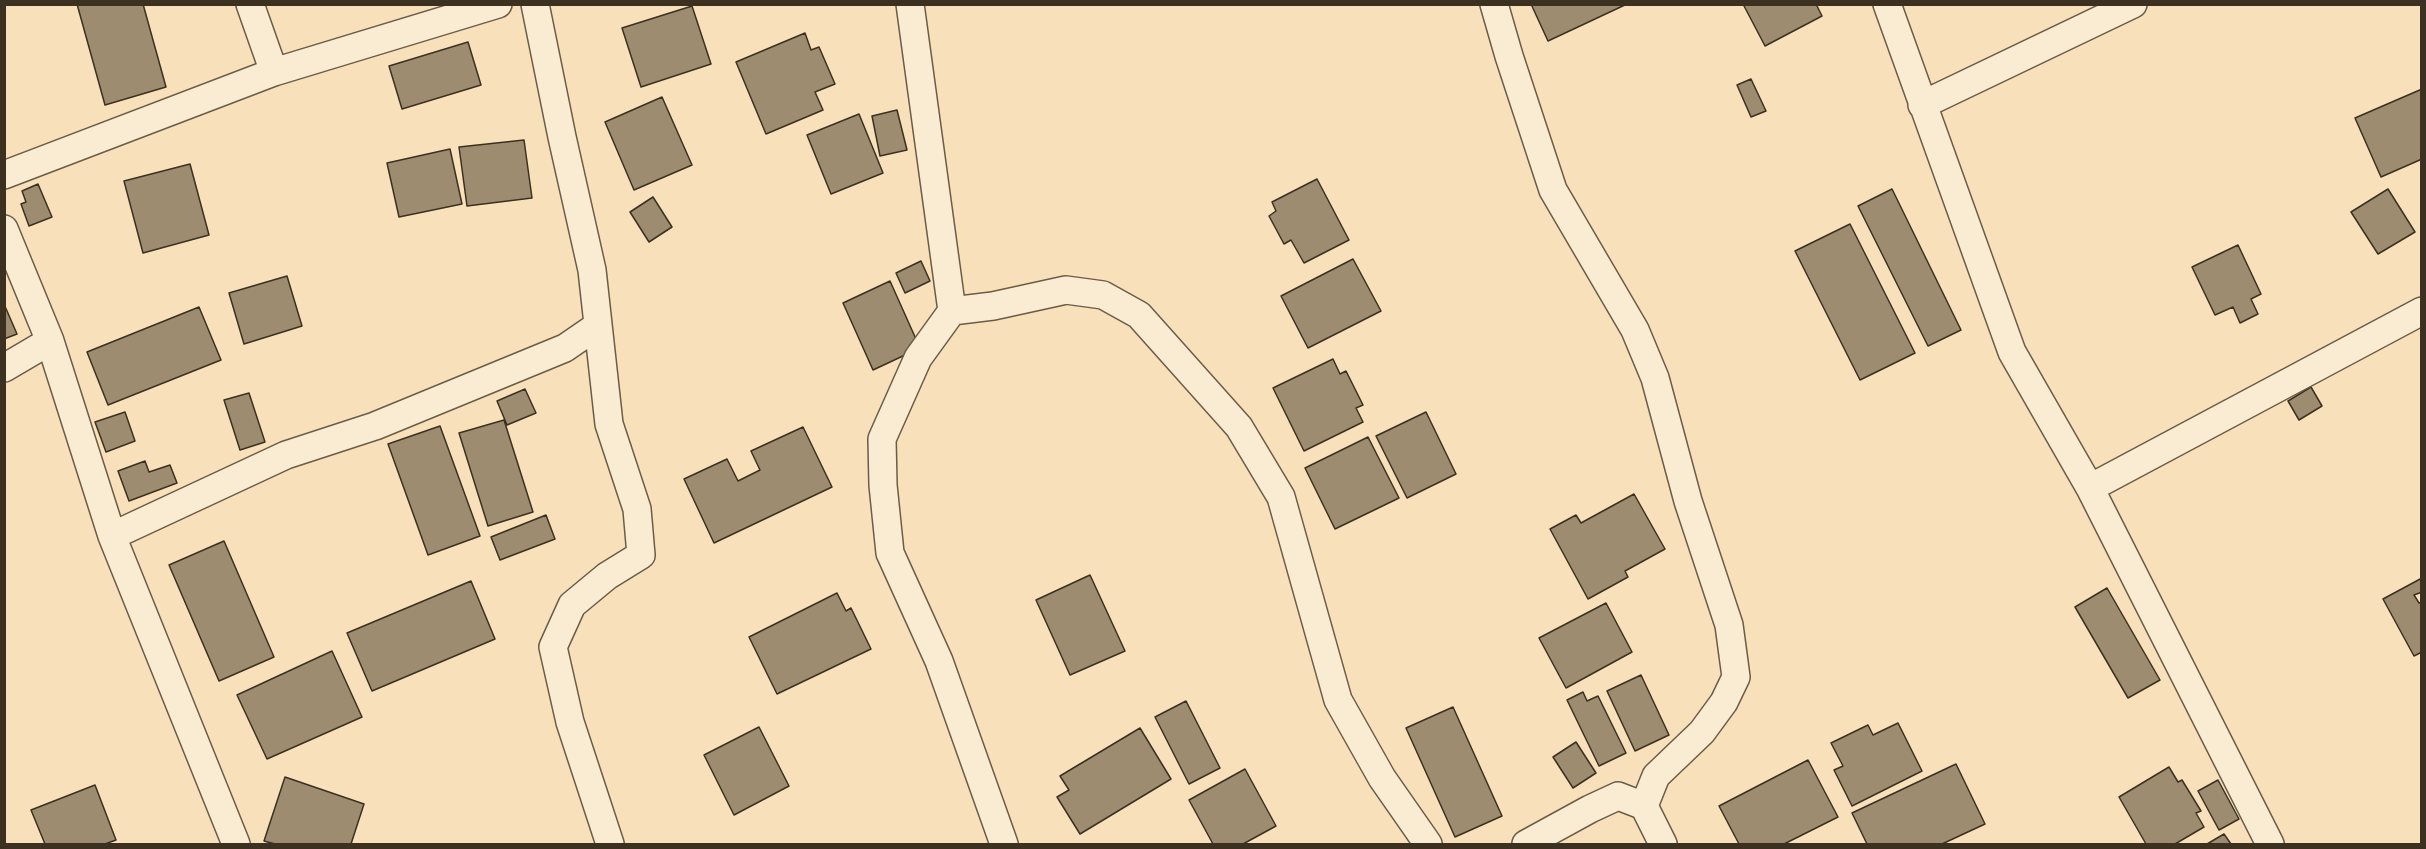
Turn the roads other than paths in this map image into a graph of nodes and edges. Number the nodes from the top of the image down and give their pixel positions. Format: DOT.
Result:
graph roads {
  1 [pos="250,4"];
  2 [pos="498,4"];
  3 [pos="535,4"];
  4 [pos="910,4"];
  5 [pos="1494,4"];
  6 [pos="1887,4"];
  7 [pos="2133,4"];
  8 [pos="274,72"];
  9 [pos="1922,105"];
  10 [pos="4,175"];
  11 [pos="4,229"];
  12 [pos="952,311"];
  13 [pos="2421,311"];
  14 [pos="597,326"];
  15 [pos="50,341"];
  16 [pos="4,368"];
  17 [pos="2090,488"];
  18 [pos="112,536"];
  19 [pos="1644,806"];
  20 [pos="236,844"];
  21 [pos="610,844"];
  22 [pos="1004,844"];
  23 [pos="1428,844"];
  24 [pos="1526,844"];
  25 [pos="1663,844"];
  26 [pos="2270,844"];
  1 -- 8 [label="street"];
  2 -- 8 [label="street"];
  3 -- 14 [label="street"];
  4 -- 12 [label="street"];
  5 -- 19 [label="street"];
  6 -- 9 [label="street"];
  7 -- 9 [label="street"];
  8 -- 10 [label="street"];
  9 -- 17 [label="street"];
  11 -- 15 [label="street"];
  12 -- 22 [label="street"];
  12 -- 23 [label="street"];
  13 -- 17 [label="street"];
  14 -- 18 [label="street"];
  14 -- 21 [label="street"];
  15 -- 16 [label="street"];
  15 -- 18 [label="street"];
  17 -- 26 [label="street"];
  18 -- 20 [label="street"];
  19 -- 24 [label="street"];
  19 -- 25 [label="street"];
}
